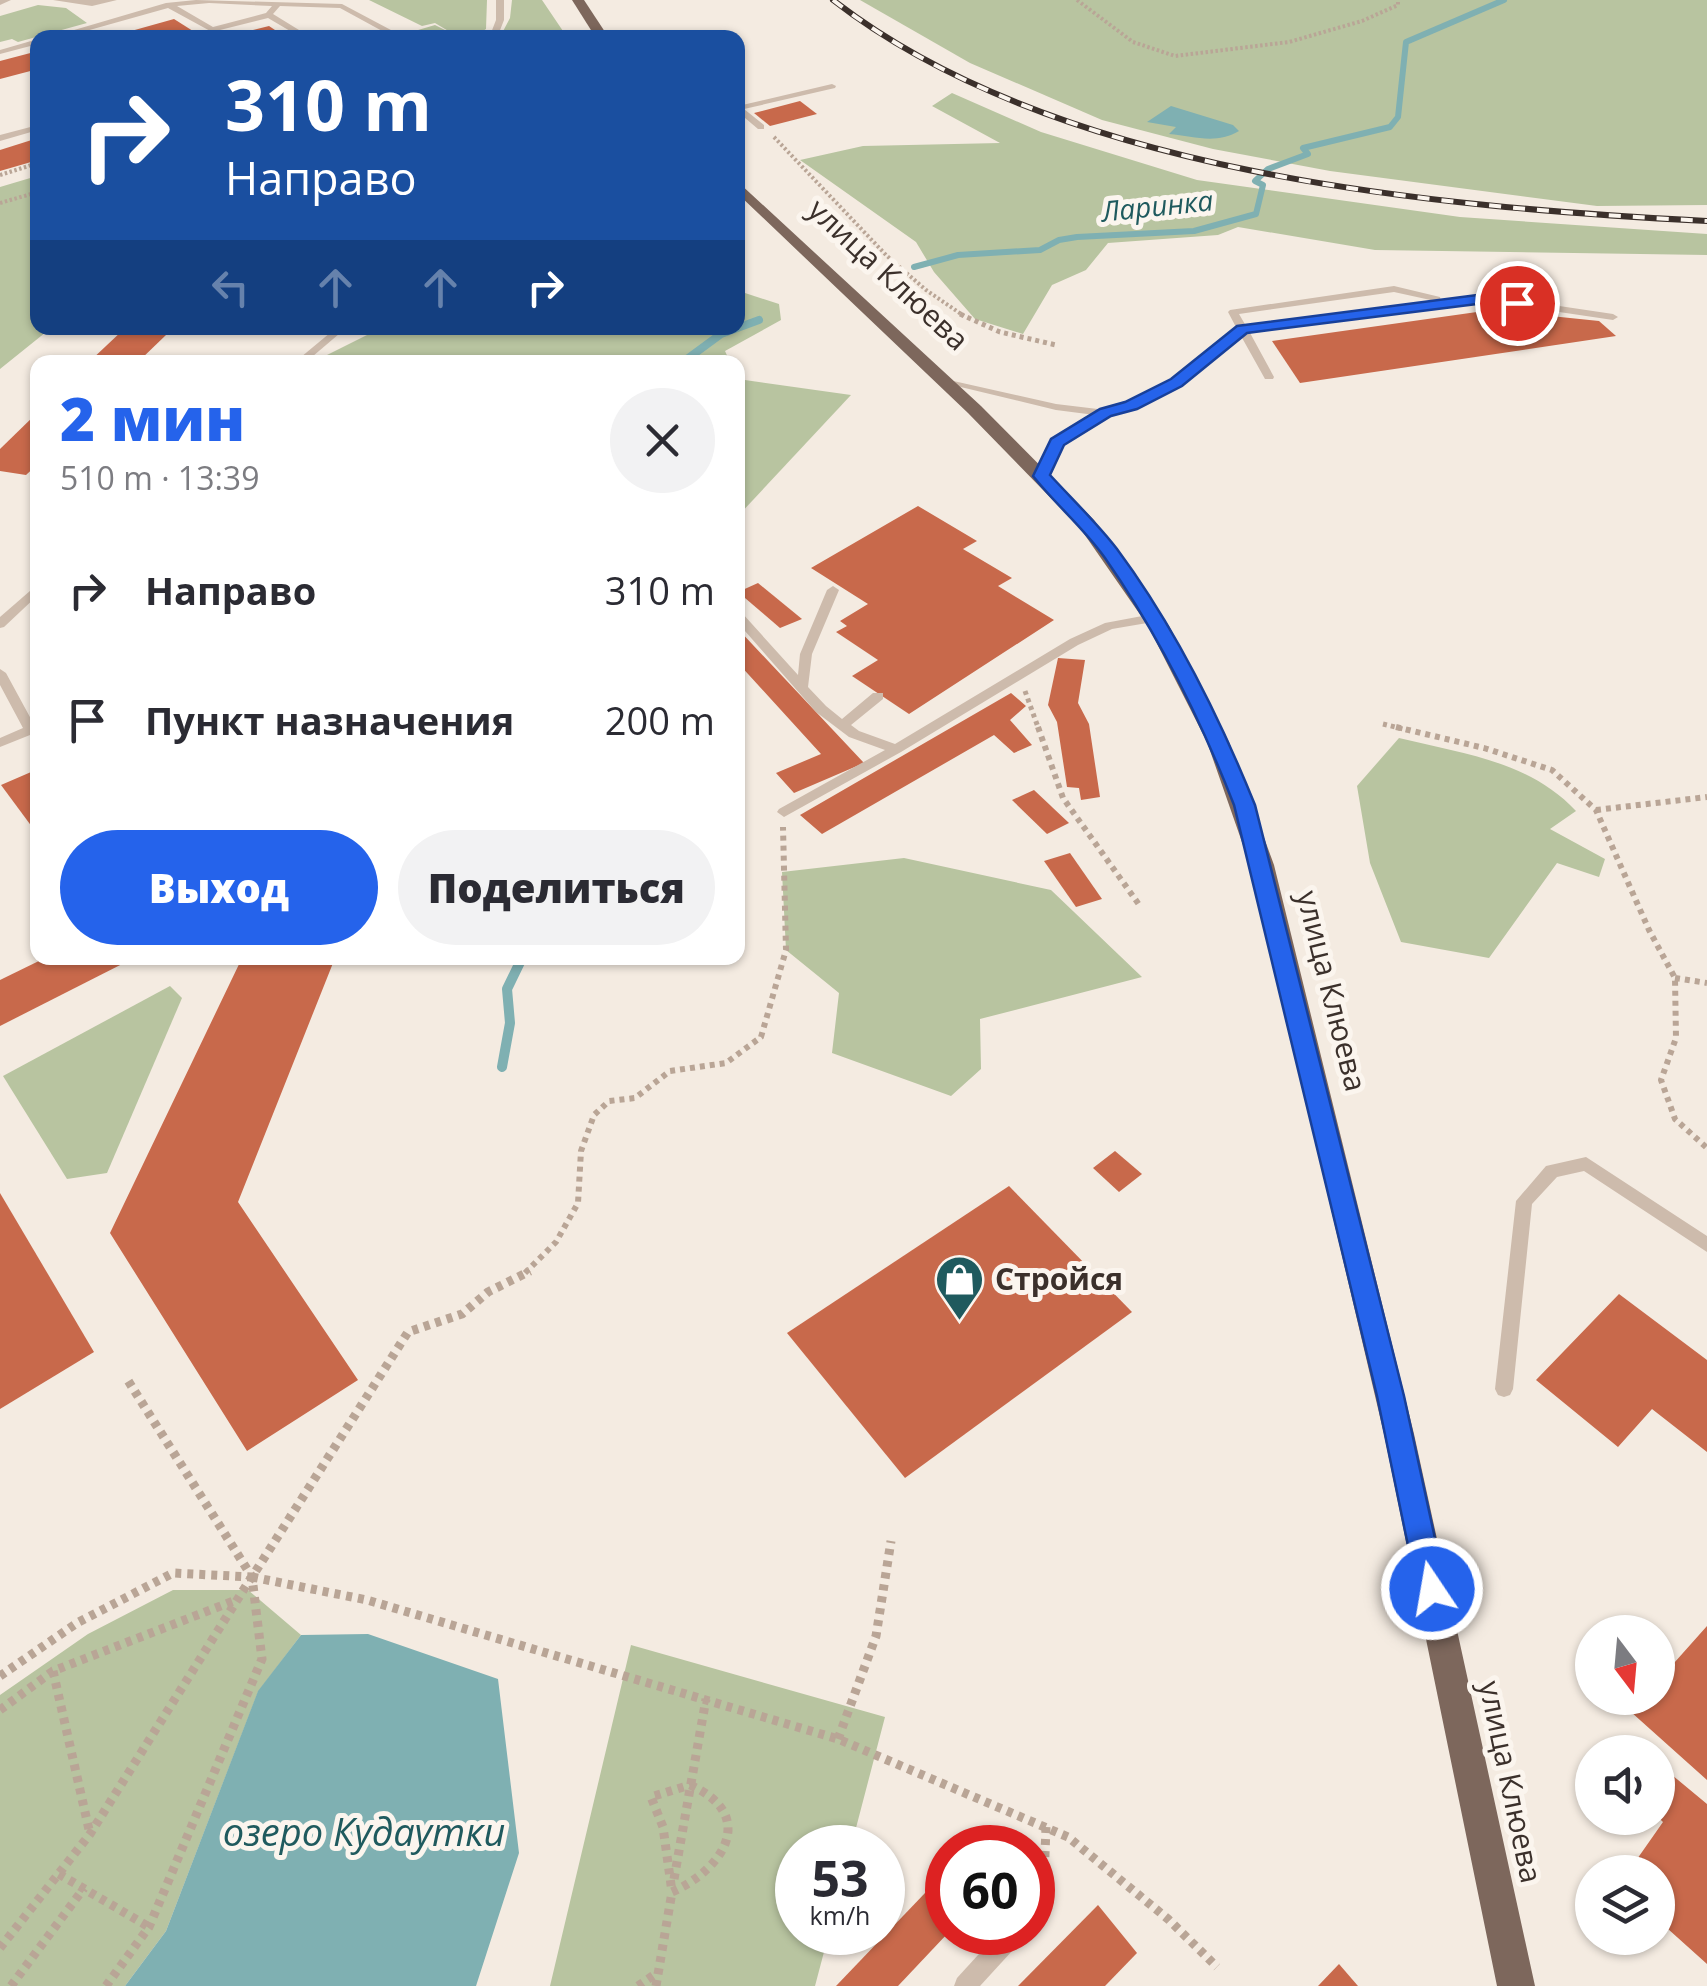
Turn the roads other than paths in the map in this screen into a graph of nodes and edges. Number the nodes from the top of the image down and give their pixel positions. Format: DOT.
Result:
graph roads {
  1 [pos="57,0"];
  2 [pos="112,0"];
  3 [pos="500,0"];
  4 [pos="578,0"];
  5 [pos="278,2"];
  6 [pos="169,5"];
  7 [pos="268,15"];
  8 [pos="80,30"];
  9 [pos="294,30"];
  10 [pos="387,30"];
  11 [pos="496,30"];
  12 [pos="598,30"];
  13 [pos="30,43"];
  14 [pos="0,52"];
  15 [pos="832,86"];
  16 [pos="745,106"];
  17 [pos="745,114"];
  18 [pos="762,127"];
  19 [pos="30,129"];
  20 [pos="0,138"];
  21 [pos="745,193"];
  22 [pos="1447,302"];
  23 [pos="1613,317"];
  24 [pos="1242,329"];
  25 [pos="333,335"];
  26 [pos="308,355"];
  27 [pos="1269,377"];
  28 [pos="949,383"];
  29 [pos="1106,413"];
  30 [pos="1042,476"];
  31 [pos="833,590"];
  32 [pos="30,596"];
  33 [pos="1153,618"];
  34 [pos="745,623"];
  35 [pos="0,624"];
  36 [pos="0,673"];
  37 [pos="803,685"];
  38 [pos="878,696"];
  39 [pos="843,725"];
  40 [pos="0,743"];
  41 [pos="896,750"];
  42 [pos="784,812"];
  43 [pos="1707,1245"];
  44 [pos="1504,1389"];
  45 [pos="993,1955"];
  46 [pos="964,1986"];
  47 [pos="1516,1986"];
  1 -- 2 [label="lane"];
  3 -- 11 [label="lane"];
  4 -- 12 [label="main road"];
  5 -- 6 [label="lane"];
  5 -- 7 [label="lane"];
  5 -- 10 [label="lane"];
  6 -- 7 [label="lane"];
  6 -- 8 [label="lane"];
  7 -- 9 [label="lane"];
  13 -- 14 [label="lane"];
  15 -- 16 [label="lane"];
  17 -- 18 [label="lane"];
  19 -- 20 [label="lane"];
  21 -- 28 [label="main road, улица Клюева"];
  22 -- 23 [label="lane"];
  22 -- 24 [label="lane"];
  22 -- 24 [label="lane"];
  24 -- 27 [label="lane"];
  24 -- 29 [label="lane"];
  25 -- 26 [label="lane"];
  28 -- 29 [label="lane"];
  28 -- 30 [label="main road, улица Клюева"];
  29 -- 30 [label="lane"];
  30 -- 33 [label="main road, улица Клюева"];
  31 -- 37 [label="lane"];
  32 -- 35 [label="lane"];
  33 -- 41 [label="lane"];
  33 -- 47 [label="main road, улица Клюева"];
  34 -- 37 [label="lane"];
  36 -- 40 [label="lane"];
  37 -- 39 [label="lane"];
  38 -- 39 [label="lane"];
  39 -- 41 [label="lane"];
  41 -- 42 [label="lane"];
  43 -- 44 [label="lane"];
  45 -- 46 [label="lane"];
}
